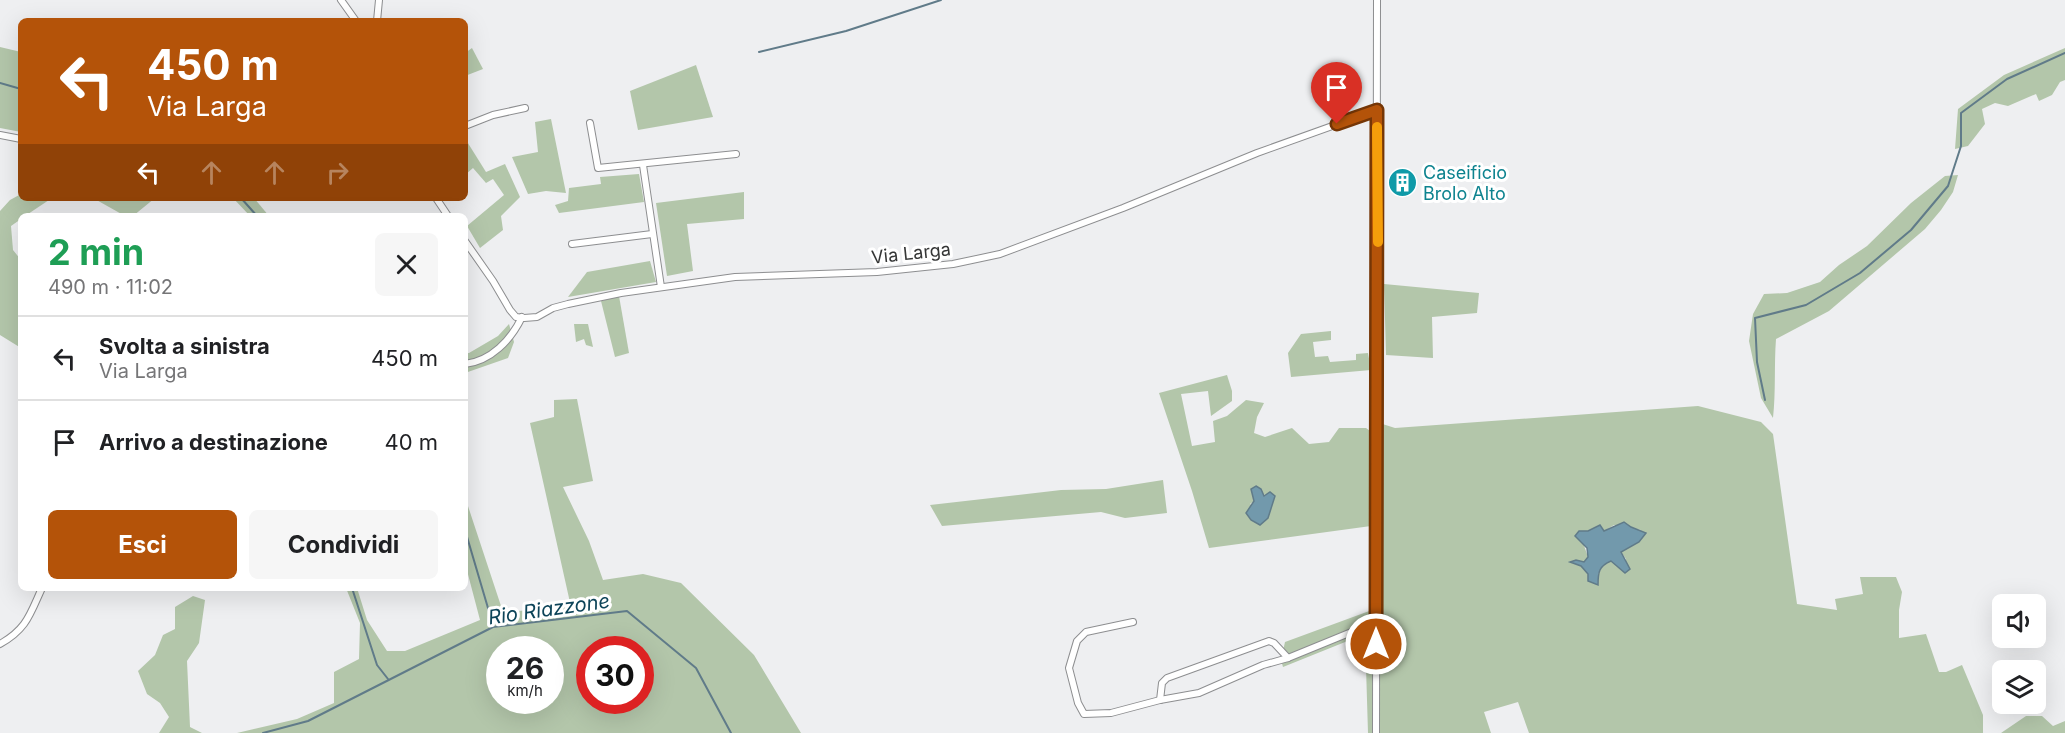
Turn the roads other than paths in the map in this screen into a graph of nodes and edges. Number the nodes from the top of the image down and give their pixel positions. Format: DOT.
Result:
graph roads {
  1 [pos="341,0"];
  2 [pos="379,0"];
  3 [pos="1377,0"];
  4 [pos="354,18"];
  5 [pos="376,18"];
  6 [pos="525,108"];
  7 [pos="1377,110"];
  8 [pos="590,123"];
  9 [pos="468,125"];
  10 [pos="0,135"];
  11 [pos="18,138"];
  12 [pos="736,154"];
  13 [pos="643,165"];
  14 [pos="652,234"];
  15 [pos="572,244"];
  16 [pos="468,245"];
  17 [pos="661,287"];
  18 [pos="522,317"];
  19 [pos="468,364"];
  20 [pos="41,591"];
  21 [pos="1133,622"];
  22 [pos="1376,622"];
  23 [pos="0,644"];
  24 [pos="1288,658"];
  25 [pos="1160,700"];
  26 [pos="1376,733"];
  1 -- 4 [label="street"];
  2 -- 5 [label="street"];
  3 -- 7 [label="street"];
  6 -- 9 [label="street"];
  7 -- 17 [label="street, Via Larga"];
  7 -- 22 [label="street"];
  8 -- 13 [label="street"];
  10 -- 11 [label="street"];
  12 -- 13 [label="street"];
  13 -- 14 [label="street"];
  14 -- 15 [label="street"];
  14 -- 17 [label="street"];
  16 -- 18 [label="street"];
  17 -- 18 [label="street, Via Larga"];
  18 -- 19 [label="street"];
  20 -- 23 [label="street"];
  21 -- 25 [label="street"];
  22 -- 24 [label="street"];
  22 -- 26 [label="street"];
  24 -- 25 [label="street"];
  24 -- 25 [label="street"];
}
